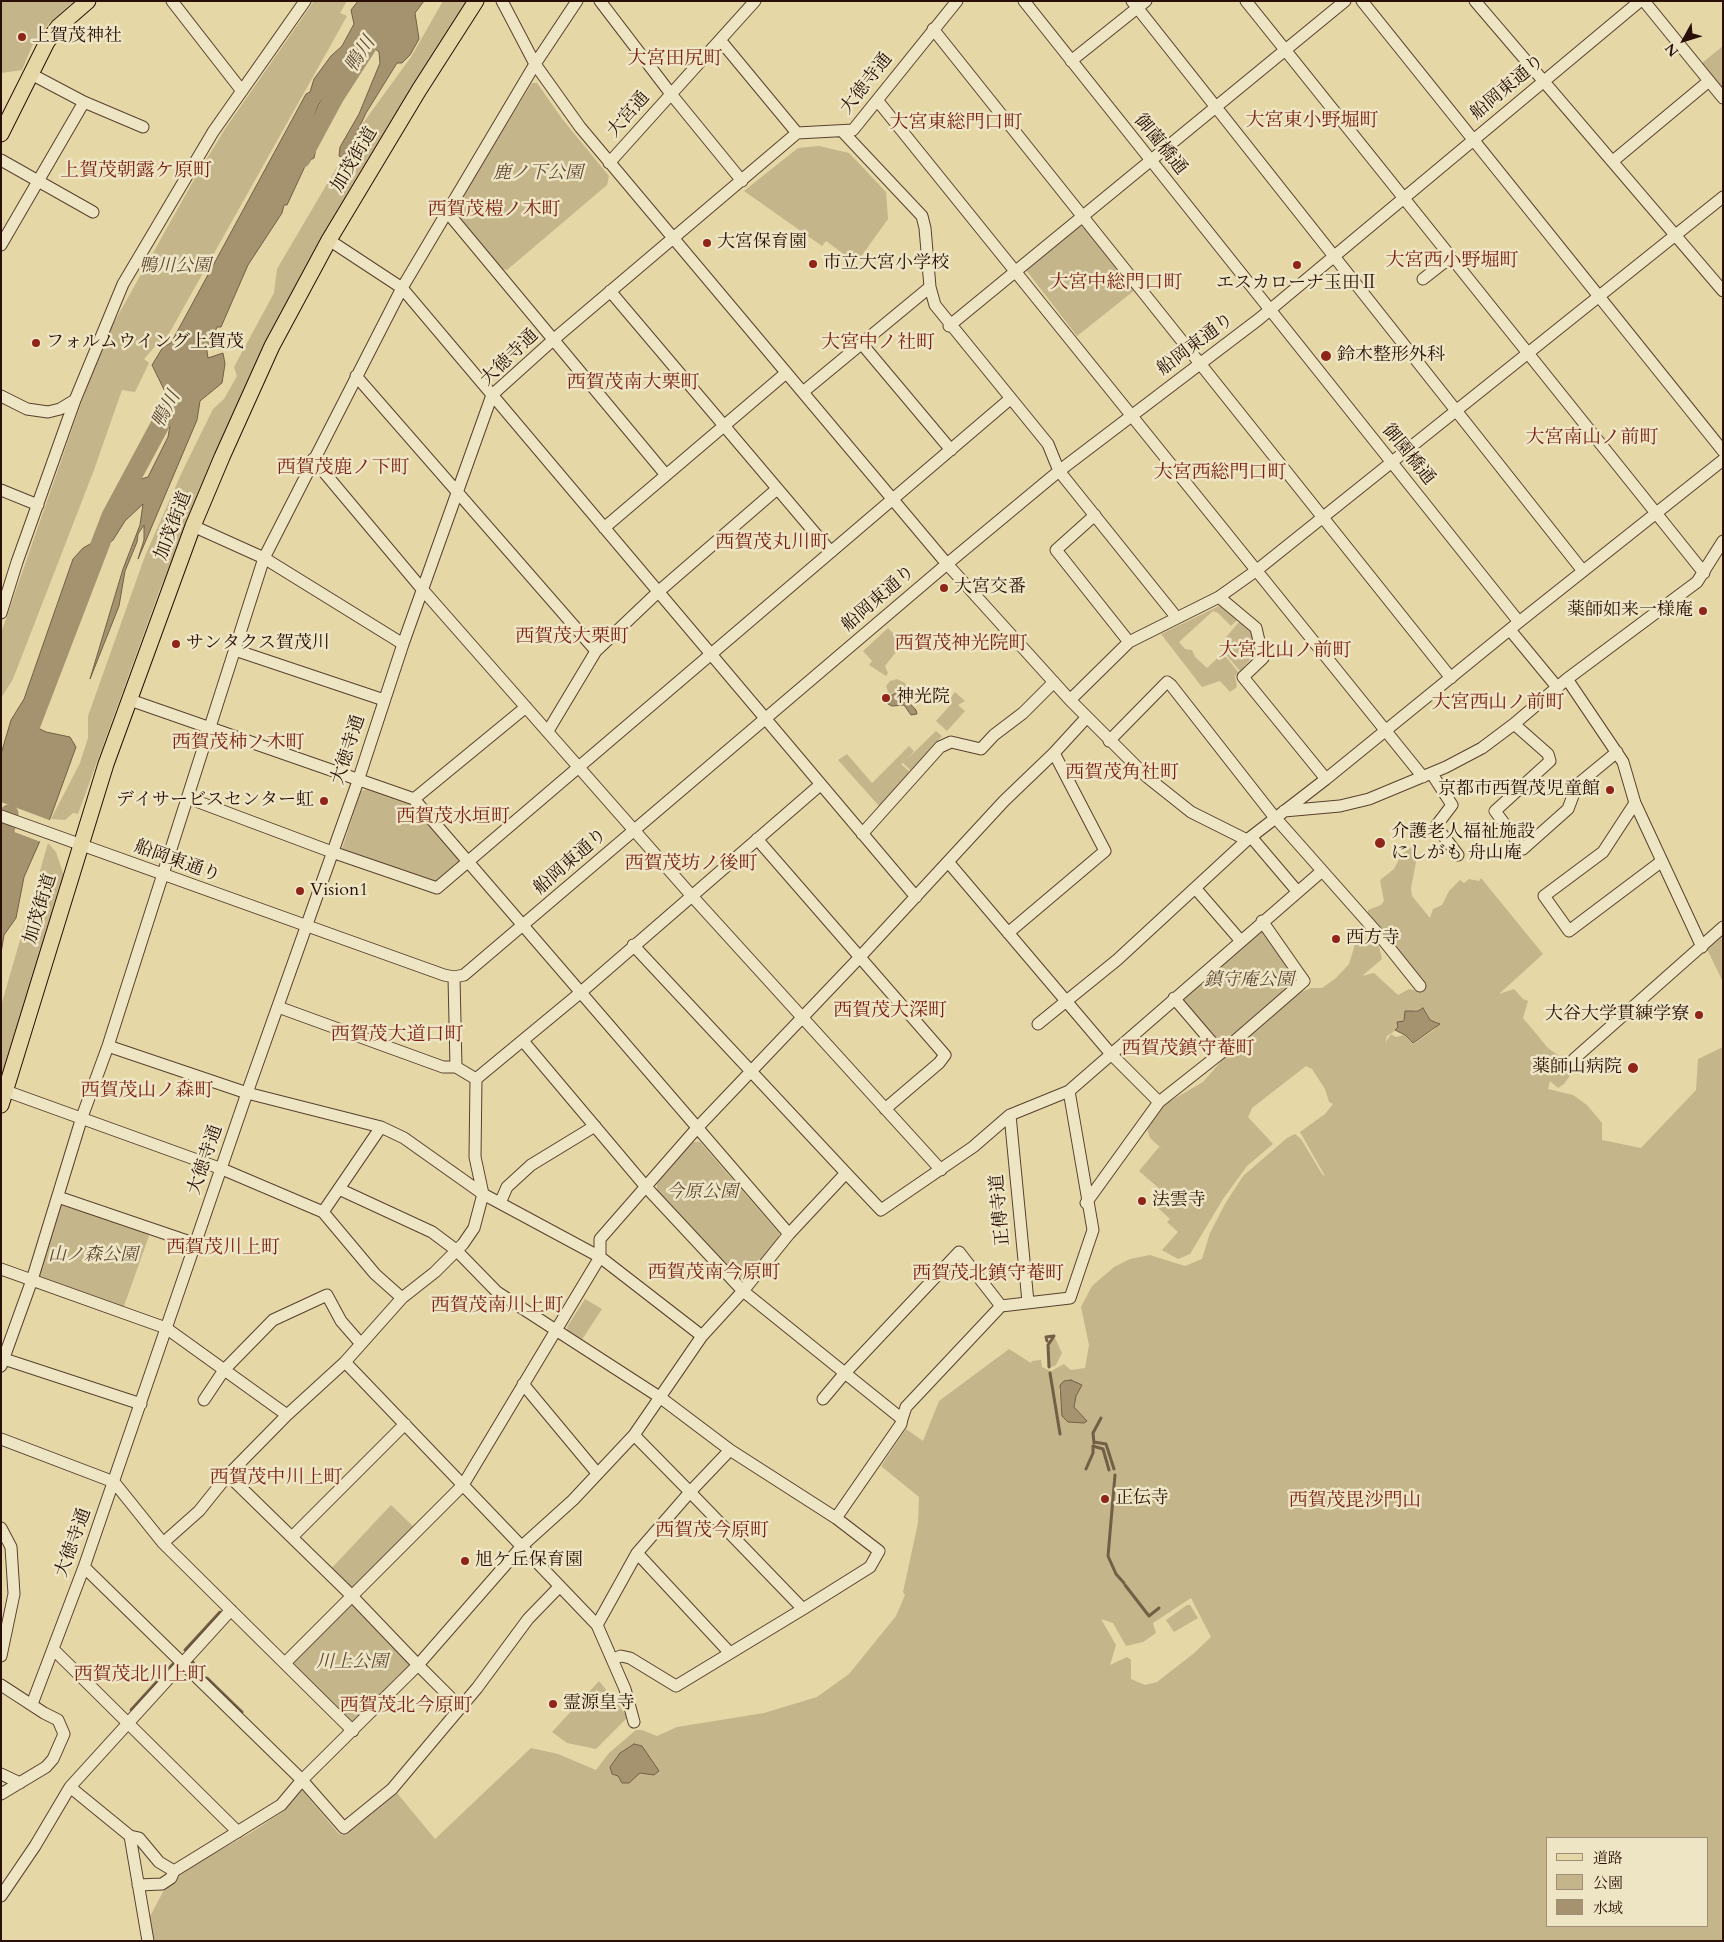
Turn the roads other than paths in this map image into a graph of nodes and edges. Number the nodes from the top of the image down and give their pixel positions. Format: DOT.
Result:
graph roads {
  1 [pos="88,1"];
  2 [pos="172,1"];
  3 [pos="305,1"];
  4 [pos="476,1"];
  5 [pos="502,1"];
  6 [pos="577,1"];
  7 [pos="600,1"];
  8 [pos="755,1"];
  9 [pos="957,1"];
  10 [pos="1024,1"];
  11 [pos="1246,1"];
  12 [pos="1345,1"];
  13 [pos="1362,1"];
  14 [pos="1640,1"];
  15 [pos="1644,1"];
  16 [pos="1478,2"];
  17 [pos="1138,3"];
  18 [pos="933,29"];
  19 [pos="720,40"];
  20 [pos="1286,50"];
  21 [pos="1072,61"];
  22 [pos="535,64"];
  23 [pos="31,74"];
  24 [pos="1544,81"];
  25 [pos="1709,81"];
  26 [pos="242,91"];
  27 [pos="671,94"];
  28 [pos="1723,98"];
  29 [pos="878,100"];
  30 [pos="84,102"];
  31 [pos="1216,107"];
  32 [pos="143,127"];
  33 [pos="842,131"];
  34 [pos="797,133"];
  35 [pos="1,134"];
  36 [pos="1474,139"];
  37 [pos="1,160"];
  38 [pos="1151,161"];
  39 [pos="1613,161"];
  40 [pos="610,163"];
  41 [pos="742,181"];
  42 [pos="40,183"];
  43 [pos="1723,197"];
  44 [pos="1404,198"];
  45 [pos="93,212"];
  46 [pos="448,213"];
  47 [pos="1083,216"];
  48 [pos="1675,236"];
  49 [pos="673,239"];
  50 [pos="329,240"];
  51 [pos="1,246"];
  52 [pos="1335,256"];
  53 [pos="1450,257"];
  54 [pos="1016,271"];
  55 [pos="1423,279"];
  56 [pos="930,287"];
  57 [pos="402,288"];
  58 [pos="610,291"];
  59 [pos="1723,292"];
  60 [pos="1599,296"];
  61 [pos="1270,310"];
  62 [pos="949,326"];
  63 [pos="553,340"];
  64 [pos="862,344"];
  65 [pos="1527,353"];
  66 [pos="1200,363"];
  67 [pos="786,373"];
  68 [pos="356,376"];
  69 [pos="803,392"];
  70 [pos="492,395"];
  71 [pos="1,396"];
  72 [pos="1010,399"];
  73 [pos="75,400"];
  74 [pos="1457,410"];
  75 [pos="1132,416"];
  76 [pos="724,426"];
  77 [pos="951,450"];
  78 [pos="1723,451"];
  79 [pos="313,459"];
  80 [pos="1723,460"];
  81 [pos="1391,462"];
  82 [pos="1059,471"];
  83 [pos="666,475"];
  84 [pos="777,489"];
  85 [pos="1,490"];
  86 [pos="456,493"];
  87 [pos="892,498"];
  88 [pos="38,505"];
  89 [pos="1656,513"];
  90 [pos="1095,515"];
  91 [pos="1324,518"];
  92 [pos="193,526"];
  93 [pos="604,528"];
  94 [pos="1723,541"];
  95 [pos="831,552"];
  96 [pos="264,558"];
  97 [pos="947,564"];
  98 [pos="1257,570"];
  99 [pos="1583,571"];
  100 [pos="1704,573"];
  101 [pos="422,589"];
  102 [pos="658,592"];
  103 [pos="1219,597"];
  104 [pos="1,613"];
  105 [pos="1177,618"];
  106 [pos="1514,626"];
  107 [pos="1129,642"];
  108 [pos="402,644"];
  109 [pos="235,650"];
  110 [pos="596,650"];
  111 [pos="711,655"];
  112 [pos="1451,678"];
  113 [pos="1567,679"];
  114 [pos="1054,682"];
  115 [pos="1557,688"];
  116 [pos="130,700"];
  117 [pos="384,700"];
  118 [pos="1070,700"];
  119 [pos="526,706"];
  120 [pos="1087,717"];
  121 [pos="765,720"];
  122 [pos="1514,724"];
  123 [pos="209,728"];
  124 [pos="548,731"];
  125 [pos="1386,731"];
  126 [pos="1109,741"];
  127 [pos="1617,752"];
  128 [pos="1054,753"];
  129 [pos="581,768"];
  130 [pos="1427,775"];
  131 [pos="1326,779"];
  132 [pos="358,781"];
  133 [pos="820,785"];
  134 [pos="188,798"];
  135 [pos="414,799"];
  136 [pos="1635,803"];
  137 [pos="1280,815"];
  138 [pos="1,816"];
  139 [pos="635,830"];
  140 [pos="862,834"];
  141 [pos="1249,839"];
  142 [pos="757,840"];
  143 [pos="81,845"];
  144 [pos="332,852"];
  145 [pos="1458,855"];
  146 [pos="1662,861"];
  147 [pos="468,862"];
  148 [pos="949,863"];
  149 [pos="1322,871"];
  150 [pos="161,875"];
  151 [pos="1196,889"];
  152 [pos="1297,891"];
  153 [pos="691,895"];
  154 [pos="916,897"];
  155 [pos="1262,921"];
  156 [pos="307,926"];
  157 [pos="523,926"];
  158 [pos="1723,927"];
  159 [pos="1008,932"];
  160 [pos="1240,940"];
  161 [pos="634,945"];
  162 [pos="1702,947"];
  163 [pos="859,958"];
  164 [pos="454,978"];
  165 [pos="1420,986"];
  166 [pos="580,993"];
  167 [pos="1174,998"];
  168 [pos="1066,1001"];
  169 [pos="278,1007"];
  170 [pos="803,1018"];
  171 [pos="1038,1024"];
  172 [pos="523,1042"];
  173 [pos="108,1046"];
  174 [pos="1221,1053"];
  175 [pos="1111,1054"];
  176 [pos="1574,1059"];
  177 [pos="456,1067"];
  178 [pos="751,1072"];
  179 [pos="476,1079"];
  180 [pos="1069,1091"];
  181 [pos="247,1093"];
  182 [pos="4,1098"];
  183 [pos="1159,1102"];
  184 [pos="884,1110"];
  185 [pos="1010,1115"];
  186 [pos="82,1117"];
  187 [pos="594,1126"];
  188 [pos="381,1127"];
  189 [pos="697,1128"];
  190 [pos="222,1168"];
  191 [pos="940,1170"];
  192 [pos="846,1172"];
  193 [pos="646,1187"];
  194 [pos="339,1189"];
  195 [pos="483,1194"];
  196 [pos="58,1197"];
  197 [pos="500,1203"];
  198 [pos="1086,1203"];
  199 [pos="323,1212"];
  200 [pos="789,1234"];
  201 [pos="196,1244"];
  202 [pos="456,1250"];
  203 [pos="600,1257"];
  204 [pos="1,1269"];
  205 [pos="32,1280"];
  206 [pos="743,1291"];
  207 [pos="402,1298"];
  208 [pos="1028,1302"];
  209 [pos="1001,1306"];
  210 [pos="166,1328"];
  211 [pos="556,1331"];
  212 [pos="702,1336"];
  213 [pos="361,1344"];
  214 [pos="2,1362"];
  215 [pos="345,1362"];
  216 [pos="224,1370"];
  217 [pos="844,1374"];
  218 [pos="523,1384"];
  219 [pos="661,1398"];
  220 [pos="823,1399"];
  221 [pos="204,1400"];
  222 [pos="141,1404"];
  223 [pos="287,1415"];
  224 [pos="902,1419"];
  225 [pos="405,1424"];
  226 [pos="634,1435"];
  227 [pos="1,1439"];
  228 [pos="730,1450"];
  229 [pos="598,1473"];
  230 [pos="228,1475"];
  231 [pos="114,1482"];
  232 [pos="463,1486"];
  233 [pos="690,1492"];
  234 [pos="836,1518"];
  235 [pos="1,1528"];
  236 [pos="292,1537"];
  237 [pos="164,1543"];
  238 [pos="522,1546"];
  239 [pos="637,1553"];
  240 [pos="84,1567"];
  241 [pos="559,1587"];
  242 [pos="352,1595"];
  243 [pos="6,1607"];
  244 [pos="803,1609"];
  245 [pos="231,1610"];
  246 [pos="596,1626"];
  247 [pos="54,1650"];
  248 [pos="730,1652"];
  249 [pos="1,1656"];
  250 [pos="613,1659"];
  251 [pos="182,1663"];
  252 [pos="285,1663"];
  253 [pos="418,1665"];
  254 [pos="1,1685"];
  255 [pos="32,1704"];
  256 [pos="461,1708"];
  257 [pos="634,1722"];
  258 [pos="128,1723"];
  259 [pos="353,1731"];
  260 [pos="1,1774"];
  261 [pos="302,1780"];
  262 [pos="20,1783"];
  263 [pos="70,1787"];
  264 [pos="1,1794"];
  265 [pos="238,1832"];
  266 [pos="130,1836"];
  267 [pos="174,1871"];
  268 [pos="138,1885"];
  269 [pos="1,1896"];
  270 [pos="148,1941"];
  1 -- 23 [label="main road"];
  2 -- 26 [label="street"];
  3 -- 26 [label="street"];
  4 -- 50 [label="main road, 加茂街道"];
  5 -- 22 [label="street"];
  6 -- 22 [label="street"];
  7 -- 27 [label="street"];
  8 -- 19 [label="street, 大宮通"];
  9 -- 18 [label="street, 大徳寺通"];
  10 -- 21 [label="street, 御薗橋通"];
  11 -- 20 [label="street"];
  12 -- 20 [label="street"];
  13 -- 36 [label="street"];
  14 -- 24 [label="street, 船岡東通り"];
  15 -- 25 [label="street"];
  16 -- 24 [label="street"];
  17 -- 21 [label="street"];
  17 -- 31 [label="street"];
  18 -- 29 [label="street, 大徳寺通"];
  18 -- 47 [label="street"];
  19 -- 27 [label="street, 大宮通"];
  19 -- 34 [label="street"];
  20 -- 31 [label="street"];
  20 -- 44 [label="street"];
  21 -- 38 [label="street, 御薗橋通"];
  22 -- 40 [label="street"];
  22 -- 46 [label="street"];
  23 -- 30 [label="street"];
  23 -- 35 [label="main road"];
  24 -- 36 [label="street, 船岡東通り"];
  24 -- 39 [label="street"];
  25 -- 28 [label="street"];
  25 -- 39 [label="street"];
  26 -- 73 [label="street"];
  27 -- 40 [label="street, 大宮通"];
  27 -- 41 [label="street"];
  29 -- 33 [label="street, 大徳寺通"];
  29 -- 54 [label="street"];
  30 -- 32 [label="street"];
  30 -- 42 [label="street"];
  31 -- 38 [label="street"];
  31 -- 52 [label="street"];
  33 -- 34 [label="street, 大徳寺通"];
  33 -- 56 [label="street"];
  34 -- 41 [label="street, 大徳寺通"];
  36 -- 44 [label="street, 船岡東通り"];
  36 -- 60 [label="street"];
  37 -- 42 [label="street"];
  38 -- 47 [label="street"];
  38 -- 61 [label="street, 御薗橋通"];
  39 -- 48 [label="street"];
  40 -- 49 [label="street"];
  41 -- 49 [label="street, 大徳寺通"];
  42 -- 45 [label="street"];
  42 -- 51 [label="street"];
  43 -- 48 [label="street"];
  44 -- 52 [label="street, 船岡東通り"];
  44 -- 53 [label="street"];
  46 -- 57 [label="street"];
  46 -- 63 [label="street"];
  47 -- 54 [label="street"];
  47 -- 66 [label="street"];
  48 -- 59 [label="street"];
  48 -- 60 [label="street"];
  49 -- 58 [label="street, 大徳寺通"];
  49 -- 67 [label="street"];
  50 -- 57 [label="street"];
  50 -- 92 [label="main road, 加茂街道"];
  52 -- 61 [label="street, 船岡東通り"];
  52 -- 74 [label="street"];
  53 -- 55 [label="street"];
  53 -- 65 [label="street"];
  54 -- 62 [label="street"];
  54 -- 75 [label="street"];
  56 -- 62 [label="street"];
  56 -- 64 [label="street"];
  57 -- 68 [label="street"];
  57 -- 70 [label="street"];
  58 -- 63 [label="street, 大徳寺通"];
  58 -- 76 [label="street"];
  60 -- 65 [label="street"];
  60 -- 78 [label="street"];
  61 -- 66 [label="street, 船岡東通り"];
  61 -- 81 [label="street, 御園橋通"];
  62 -- 72 [label="street"];
  63 -- 70 [label="street, 大徳寺通"];
  63 -- 83 [label="street"];
  64 -- 69 [label="street"];
  64 -- 77 [label="street"];
  65 -- 74 [label="street"];
  65 -- 89 [label="street"];
  66 -- 75 [label="street, 船岡東通り"];
  66 -- 91 [label="street"];
  67 -- 69 [label="street"];
  67 -- 76 [label="street"];
  68 -- 79 [label="street"];
  68 -- 86 [label="street"];
  69 -- 87 [label="street"];
  70 -- 86 [label="street, 大徳寺通"];
  70 -- 93 [label="street"];
  71 -- 73 [label="street"];
  72 -- 77 [label="street"];
  72 -- 82 [label="street"];
  73 -- 88 [label="street"];
  74 -- 81 [label="street"];
  74 -- 99 [label="street"];
  75 -- 82 [label="street, 船岡東通り"];
  75 -- 98 [label="street"];
  76 -- 83 [label="street"];
  76 -- 84 [label="street"];
  77 -- 87 [label="street"];
  79 -- 96 [label="street"];
  79 -- 101 [label="street"];
  80 -- 89 [label="street"];
  81 -- 91 [label="street"];
  81 -- 106 [label="street, 御園橋通"];
  82 -- 90 [label="street"];
  82 -- 97 [label="street, 船岡東通り"];
  83 -- 93 [label="street"];
  84 -- 95 [label="street"];
  84 -- 102 [label="street"];
  85 -- 88 [label="street"];
  86 -- 101 [label="street, 大徳寺通"];
  86 -- 110 [label="street"];
  87 -- 95 [label="street"];
  87 -- 97 [label="street"];
  88 -- 104 [label="street"];
  89 -- 99 [label="street"];
  89 -- 100 [label="street"];
  90 -- 105 [label="street"];
  90 -- 107 [label="street"];
  91 -- 98 [label="street"];
  91 -- 112 [label="street"];
  92 -- 96 [label="street"];
  92 -- 116 [label="main road, 加茂街道"];
  93 -- 102 [label="street"];
  94 -- 100 [label="street"];
  95 -- 111 [label="street"];
  96 -- 108 [label="street"];
  96 -- 109 [label="street"];
  97 -- 114 [label="street"];
  97 -- 121 [label="street, 船岡東通り"];
  98 -- 103 [label="street"];
  98 -- 125 [label="street"];
  99 -- 106 [label="street"];
  100 -- 113 [label="street"];
  101 -- 108 [label="street, 大徳寺通"];
  101 -- 119 [label="street"];
  102 -- 110 [label="street"];
  102 -- 111 [label="street"];
  103 -- 105 [label="street"];
  103 -- 131 [label="street"];
  105 -- 107 [label="street"];
  106 -- 112 [label="street"];
  106 -- 115 [label="street, 御園橋通"];
  107 -- 118 [label="street"];
  108 -- 117 [label="street, 大徳寺通"];
  109 -- 117 [label="street"];
  109 -- 123 [label="street"];
  110 -- 124 [label="street"];
  111 -- 121 [label="street"];
  111 -- 129 [label="street"];
  112 -- 125 [label="street"];
  113 -- 115 [label="street"];
  113 -- 127 [label="street"];
  114 -- 118 [label="street"];
  114 -- 140 [label="street"];
  115 -- 122 [label="street"];
  116 -- 123 [label="street"];
  116 -- 143 [label="main road, 加茂街道"];
  117 -- 132 [label="street, 大徳寺通"];
  118 -- 120 [label="street"];
  119 -- 124 [label="street"];
  119 -- 135 [label="street"];
  120 -- 126 [label="street"];
  120 -- 128 [label="street"];
  121 -- 133 [label="street"];
  121 -- 139 [label="street, 船岡東通り"];
  122 -- 127 [label="street"];
  122 -- 130 [label="street"];
  123 -- 132 [label="street"];
  123 -- 134 [label="street"];
  124 -- 129 [label="street"];
  125 -- 130 [label="street"];
  125 -- 131 [label="street"];
  126 -- 137 [label="street"];
  126 -- 141 [label="street"];
  127 -- 136 [label="street"];
  128 -- 148 [label="street"];
  128 -- 159 [label="street"];
  129 -- 139 [label="street"];
  129 -- 147 [label="street"];
  130 -- 137 [label="street"];
  130 -- 145 [label="street"];
  131 -- 137 [label="street"];
  132 -- 135 [label="street"];
  132 -- 144 [label="street, 大徳寺通"];
  133 -- 140 [label="street"];
  133 -- 142 [label="street"];
  134 -- 144 [label="street"];
  134 -- 150 [label="street"];
  135 -- 147 [label="street"];
  136 -- 146 [label="street"];
  136 -- 146 [label="street"];
  137 -- 141 [label="street"];
  137 -- 149 [label="street"];
  138 -- 143 [label="street, 船岡東通り"];
  139 -- 153 [label="street"];
  139 -- 157 [label="street, 船岡東通り"];
  140 -- 154 [label="street"];
  141 -- 151 [label="street"];
  141 -- 152 [label="street"];
  142 -- 153 [label="street"];
  142 -- 163 [label="street"];
  143 -- 150 [label="street, 船岡東通り"];
  143 -- 182 [label="main road, 加茂街道"];
  144 -- 147 [label="street"];
  144 -- 156 [label="street, 大徳寺通"];
  146 -- 162 [label="street"];
  147 -- 157 [label="street"];
  148 -- 154 [label="street"];
  148 -- 159 [label="street"];
  149 -- 152 [label="street"];
  149 -- 165 [label="street"];
  150 -- 156 [label="street, 船岡東通り"];
  150 -- 173 [label="street"];
  151 -- 160 [label="street"];
  151 -- 168 [label="street"];
  152 -- 155 [label="street"];
  153 -- 161 [label="street"];
  153 -- 170 [label="street"];
  154 -- 163 [label="street"];
  155 -- 160 [label="street"];
  155 -- 174 [label="street"];
  156 -- 164 [label="street, 船岡東通り"];
  156 -- 169 [label="street, 大徳寺通"];
  157 -- 164 [label="street, 船岡東通り"];
  157 -- 166 [label="street"];
  158 -- 162 [label="street"];
  159 -- 168 [label="street"];
  160 -- 167 [label="street"];
  161 -- 166 [label="street"];
  161 -- 178 [label="street"];
  162 -- 176 [label="street"];
  163 -- 170 [label="street"];
  163 -- 184 [label="street"];
  164 -- 177 [label="street"];
  166 -- 172 [label="street"];
  166 -- 189 [label="street"];
  167 -- 174 [label="street"];
  167 -- 175 [label="street"];
  168 -- 171 [label="street"];
  168 -- 175 [label="street"];
  169 -- 177 [label="street"];
  169 -- 181 [label="street, 大徳寺通"];
  170 -- 178 [label="street"];
  170 -- 184 [label="street"];
  172 -- 179 [label="street"];
  172 -- 187 [label="street"];
  173 -- 181 [label="street"];
  173 -- 186 [label="street"];
  174 -- 183 [label="street"];
  175 -- 180 [label="street"];
  175 -- 183 [label="street"];
  177 -- 179 [label="street"];
  178 -- 189 [label="street"];
  178 -- 192 [label="street"];
  179 -- 195 [label="street"];
  180 -- 185 [label="street"];
  180 -- 198 [label="street"];
  181 -- 188 [label="street"];
  181 -- 190 [label="street, 大徳寺通"];
  182 -- 186 [label="street"];
  183 -- 198 [label="street"];
  184 -- 191 [label="street"];
  185 -- 191 [label="street"];
  185 -- 208 [label="street, 正傅寺道"];
  186 -- 190 [label="street"];
  186 -- 196 [label="street"];
  187 -- 193 [label="street"];
  187 -- 197 [label="street"];
  188 -- 194 [label="street"];
  188 -- 195 [label="street"];
  189 -- 193 [label="street"];
  189 -- 200 [label="street"];
  190 -- 199 [label="street"];
  190 -- 201 [label="street, 大徳寺通"];
  191 -- 192 [label="street"];
  192 -- 200 [label="street"];
  193 -- 203 [label="street"];
  193 -- 206 [label="street"];
  194 -- 199 [label="street"];
  194 -- 202 [label="street"];
  195 -- 197 [label="street"];
  195 -- 202 [label="street"];
  196 -- 201 [label="street"];
  196 -- 205 [label="street"];
  197 -- 203 [label="street"];
  198 -- 208 [label="street"];
  199 -- 207 [label="street"];
  200 -- 206 [label="street"];
  201 -- 210 [label="street, 大徳寺通"];
  202 -- 207 [label="street"];
  202 -- 211 [label="street"];
  203 -- 211 [label="street"];
  203 -- 212 [label="street"];
  204 -- 205 [label="street"];
  205 -- 210 [label="street"];
  205 -- 214 [label="street"];
  206 -- 212 [label="street"];
  206 -- 217 [label="street"];
  207 -- 213 [label="street"];
  208 -- 209 [label="street"];
  209 -- 217 [label="street"];
  209 -- 224 [label="street"];
  210 -- 216 [label="street"];
  210 -- 222 [label="street, 大徳寺通"];
  211 -- 218 [label="street"];
  211 -- 219 [label="street"];
  212 -- 219 [label="street"];
  213 -- 215 [label="street"];
  213 -- 216 [label="street"];
  214 -- 222 [label="street"];
  215 -- 223 [label="street"];
  215 -- 225 [label="street"];
  216 -- 221 [label="street"];
  216 -- 223 [label="street"];
  217 -- 220 [label="street"];
  217 -- 224 [label="street"];
  218 -- 229 [label="street"];
  218 -- 232 [label="street"];
  219 -- 226 [label="street"];
  219 -- 228 [label="street"];
  222 -- 231 [label="street, 大徳寺通"];
  223 -- 230 [label="street"];
  224 -- 234 [label="street"];
  225 -- 232 [label="street"];
  225 -- 236 [label="street"];
  226 -- 229 [label="street"];
  226 -- 233 [label="street"];
  227 -- 231 [label="street"];
  228 -- 233 [label="street"];
  228 -- 234 [label="street"];
  229 -- 238 [label="street"];
  230 -- 236 [label="street"];
  230 -- 237 [label="street"];
  231 -- 237 [label="street"];
  231 -- 240 [label="street, 大徳寺通"];
  232 -- 238 [label="street"];
  232 -- 242 [label="street"];
  233 -- 239 [label="street"];
  233 -- 244 [label="street"];
  234 -- 244 [label="street"];
  235 -- 243 [label="street"];
  236 -- 242 [label="street"];
  237 -- 245 [label="street"];
  238 -- 241 [label="street"];
  238 -- 253 [label="street"];
  239 -- 246 [label="street"];
  239 -- 248 [label="street"];
  240 -- 247 [label="street, 大徳寺通"];
  240 -- 251 [label="street"];
  241 -- 246 [label="street"];
  241 -- 256 [label="street"];
  242 -- 252 [label="street"];
  242 -- 253 [label="street"];
  243 -- 249 [label="street"];
  244 -- 248 [label="street"];
  245 -- 251 [label="street"];
  245 -- 252 [label="street"];
  246 -- 250 [label="street"];
  247 -- 255 [label="street, 大徳寺通"];
  247 -- 258 [label="street"];
  248 -- 250 [label="street"];
  250 -- 257 [label="street"];
  251 -- 258 [label="street"];
  251 -- 261 [label="street"];
  252 -- 259 [label="street"];
  253 -- 256 [label="street"];
  253 -- 259 [label="street"];
  254 -- 255 [label="street"];
  255 -- 262 [label="street"];
  256 -- 261 [label="street"];
  258 -- 263 [label="street"];
  258 -- 265 [label="street"];
  259 -- 261 [label="street"];
  260 -- 262 [label="street"];
  261 -- 265 [label="street"];
  262 -- 264 [label="street"];
  263 -- 266 [label="street"];
  263 -- 269 [label="street"];
  265 -- 267 [label="street"];
  266 -- 267 [label="street"];
  266 -- 268 [label="street"];
  267 -- 268 [label="street"];
  268 -- 270 [label="street"];
}
